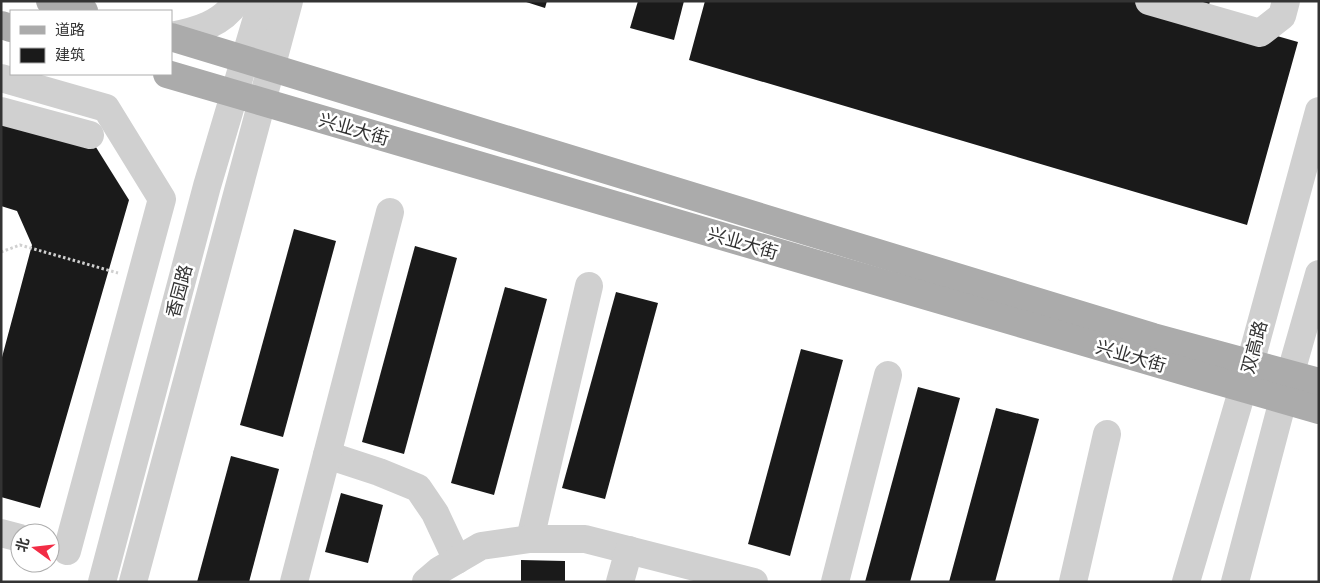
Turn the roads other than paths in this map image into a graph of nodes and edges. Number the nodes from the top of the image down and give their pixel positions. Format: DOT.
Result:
graph roads {
  1 [pos="50,1"];
  2 [pos="238,1"];
  3 [pos="262,1"];
  4 [pos="289,1"];
  5 [pos="1149,1"];
  6 [pos="1286,1"];
  7 [pos="81,10"];
  8 [pos="172,36"];
  9 [pos="172,36"];
  10 [pos="245,60"];
  11 [pos="271,67"];
  12 [pos="170,75"];
  13 [pos="1,78"];
  14 [pos="235,94"];
  15 [pos="262,102"];
  16 [pos="1,111"];
  17 [pos="1319,111"];
  18 [pos="90,135"];
  19 [pos="390,212"];
  20 [pos="1319,274"];
  21 [pos="589,286"];
  22 [pos="888,375"];
  23 [pos="1246,376"];
  24 [pos="1319,382"];
  25 [pos="1287,387"];
  26 [pos="1319,410"];
  27 [pos="1107,434"];
  28 [pos="327,455"];
  29 [pos="530,539"];
  30 [pos="60,546"];
  31 [pos="60,550"];
  32 [pos="628,550"];
  33 [pos="457,560"];
  34 [pos="104,572"];
  35 [pos="133,582"];
  36 [pos="294,582"];
  37 [pos="426,582"];
  38 [pos="620,582"];
  39 [pos="754,582"];
  40 [pos="835,582"];
  41 [pos="1074,582"];
  42 [pos="1186,582"];
  43 [pos="1235,582"];
  1 -- 7 [label="main road"];
  2 -- 8 [label="street"];
  3 -- 10 [label="street, 香园路"];
  4 -- 11 [label="street, 香园路"];
  5 -- 6 [label="street"];
  9 -- 10 [label="main road, 兴业大街"];
  10 -- 11 [label="main road, 兴业大街"];
  10 -- 14 [label="street, 香园路"];
  11 -- 15 [label="street, 香园路"];
  11 -- 23 [label="main road, 兴业大街"];
  12 -- 14 [label="main road, 兴业大街"];
  13 -- 30 [label="street"];
  14 -- 15 [label="main road, 兴业大街"];
  14 -- 34 [label="street, 香园路"];
  15 -- 23 [label="main road, 兴业大街"];
  15 -- 35 [label="street, 香园路"];
  16 -- 18 [label="street"];
  17 -- 23 [label="street, 双高路"];
  19 -- 28 [label="street"];
  20 -- 25 [label="street"];
  21 -- 29 [label="street"];
  22 -- 40 [label="street"];
  23 -- 25 [label="main road, 兴业大街"];
  23 -- 42 [label="street, 双高路"];
  24 -- 25 [label="main road, 兴业大街"];
  25 -- 26 [label="main road, 兴业大街"];
  25 -- 43 [label="street"];
  27 -- 41 [label="street"];
  28 -- 33 [label="street"];
  28 -- 36 [label="street"];
  29 -- 32 [label="street"];
  29 -- 33 [label="street"];
  31 -- 34 [label="street"];
  32 -- 38 [label="street"];
  32 -- 39 [label="street"];
  33 -- 37 [label="street"];
}
